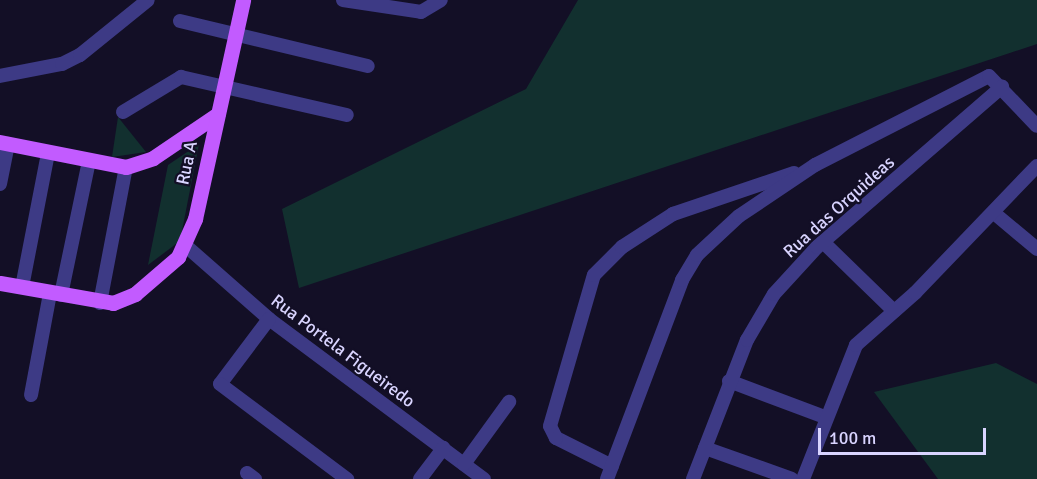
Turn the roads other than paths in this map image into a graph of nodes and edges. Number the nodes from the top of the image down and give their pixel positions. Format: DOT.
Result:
graph roads {
  1 [pos="148,0"];
  2 [pos="243,0"];
  3 [pos="343,0"];
  4 [pos="441,0"];
  5 [pos="395,5"];
  6 [pos="180,21"];
  7 [pos="236,34"];
  8 [pos="369,66"];
  9 [pos="0,76"];
  10 [pos="1002,87"];
  11 [pos="223,88"];
  12 [pos="123,112"];
  13 [pos="218,114"];
  14 [pos="347,115"];
  15 [pos="1037,126"];
  16 [pos="4,143"];
  17 [pos="48,153"];
  18 [pos="89,161"];
  19 [pos="815,165"];
  20 [pos="1037,166"];
  21 [pos="126,167"];
  22 [pos="0,184"];
  23 [pos="994,213"];
  24 [pos="823,242"];
  25 [pos="186,246"];
  26 [pos="1037,249"];
  27 [pos="0,283"];
  28 [pos="22,287"];
  29 [pos="55,294"];
  30 [pos="100,303"];
  31 [pos="894,311"];
  32 [pos="269,319"];
  33 [pos="729,381"];
  34 [pos="31,395"];
  35 [pos="509,402"];
  36 [pos="825,417"];
  37 [pos="443,448"];
  38 [pos="705,448"];
  39 [pos="464,464"];
  40 [pos="612,465"];
  41 [pos="347,479"];
  42 [pos="420,479"];
  43 [pos="484,479"];
  44 [pos="607,479"];
  45 [pos="693,479"];
  46 [pos="792,479"];
  47 [pos="803,479"];
  1 -- 9 [label="street"];
  2 -- 7 [label="main road"];
  3 -- 5 [label="street"];
  4 -- 5 [label="street"];
  6 -- 7 [label="street"];
  7 -- 8 [label="street"];
  7 -- 11 [label="main road"];
  10 -- 15 [label="street"];
  10 -- 19 [label="street"];
  10 -- 24 [label="street, Rua das Orquideas"];
  11 -- 12 [label="street"];
  11 -- 13 [label="main road"];
  11 -- 14 [label="street"];
  13 -- 21 [label="main road, Rua A"];
  13 -- 25 [label="main road, Rua A"];
  16 -- 17 [label="main road, Rua A"];
  16 -- 22 [label="street"];
  17 -- 18 [label="main road, Rua A"];
  17 -- 28 [label="street"];
  18 -- 21 [label="main road, Rua A"];
  18 -- 29 [label="street"];
  19 -- 40 [label="street"];
  19 -- 40 [label="street"];
  20 -- 23 [label="street"];
  21 -- 30 [label="street"];
  23 -- 26 [label="street"];
  23 -- 31 [label="street"];
  24 -- 31 [label="street"];
  24 -- 33 [label="street, Rua das Orquideas"];
  25 -- 30 [label="main road"];
  25 -- 32 [label="street, Rua Portela Figueiredo"];
  27 -- 28 [label="main road"];
  28 -- 29 [label="main road"];
  29 -- 30 [label="main road"];
  29 -- 34 [label="street"];
  31 -- 36 [label="street"];
  32 -- 37 [label="street, Rua Portela Figueiredo"];
  32 -- 41 [label="street"];
  33 -- 36 [label="street"];
  33 -- 38 [label="street, Rua das Orquideas"];
  35 -- 39 [label="street"];
  36 -- 47 [label="street"];
  37 -- 39 [label="street, Rua Portela Figueiredo"];
  37 -- 42 [label="street"];
  38 -- 45 [label="street, Rua das Orquideas"];
  38 -- 46 [label="street"];
  39 -- 43 [label="street, Rua Portela Figueiredo"];
  40 -- 44 [label="street"];
}
